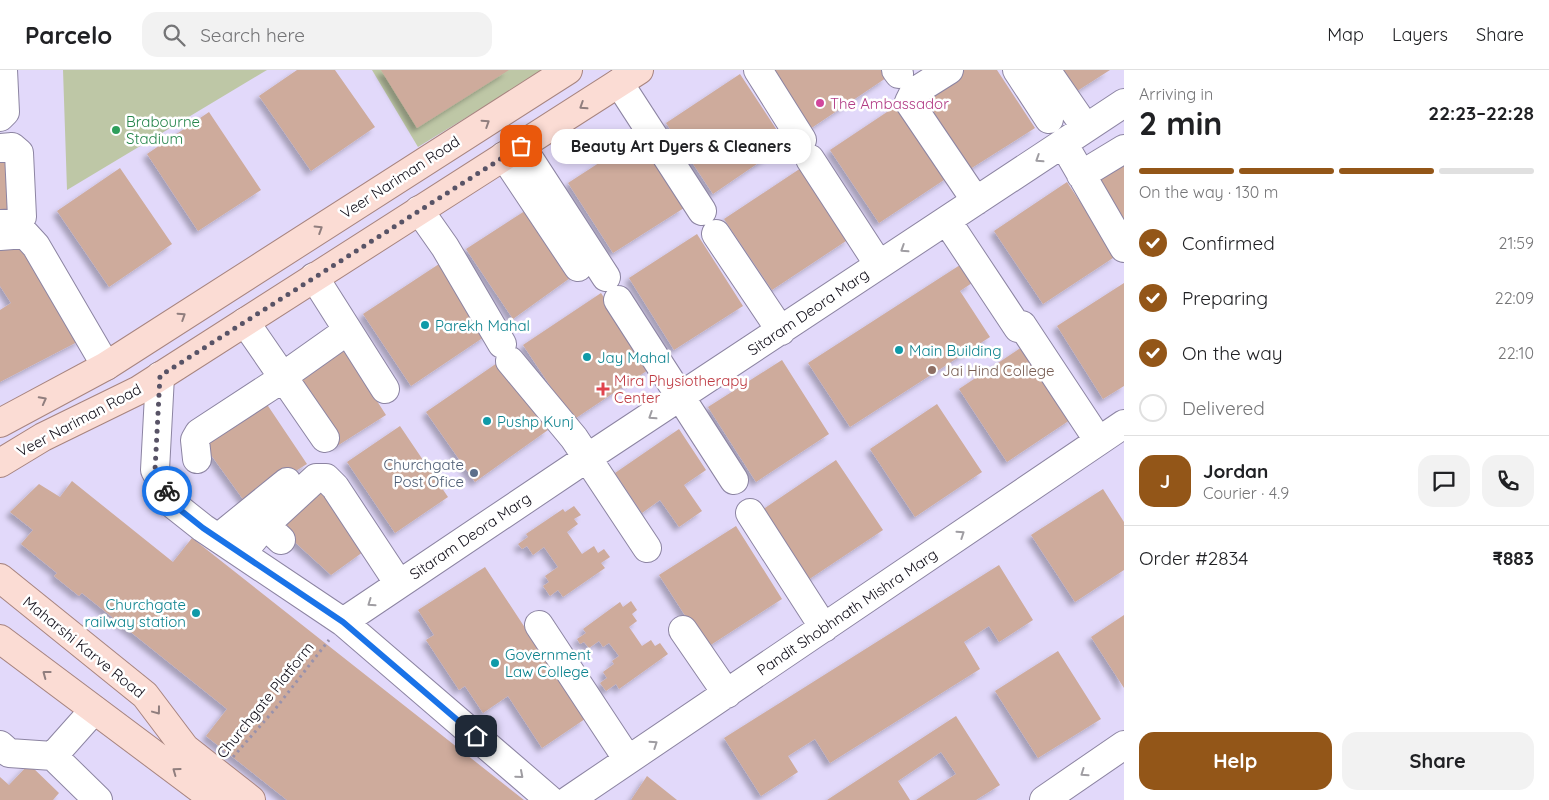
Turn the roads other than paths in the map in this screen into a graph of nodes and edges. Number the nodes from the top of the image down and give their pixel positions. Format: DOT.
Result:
graph roads {
  1 [pos="3,70"];
  2 [pos="568,70"];
  3 [pos="758,70"];
  4 [pos="949,70"];
  5 [pos="1018,70"];
  6 [pos="1046,70"];
  7 [pos="629,76"];
  8 [pos="1124,103"];
  9 [pos="0,117"];
  10 [pos="1049,119"];
  11 [pos="1086,128"];
  12 [pos="1062,144"];
  13 [pos="0,148"];
  14 [pos="1124,149"];
  15 [pos="513,151"];
  16 [pos="1081,175"];
  17 [pos="976,201"];
  18 [pos="419,210"];
  19 [pos="702,211"];
  20 [pos="948,221"];
  21 [pos="0,224"];
  22 [pos="716,234"];
  23 [pos="0,236"];
  24 [pos="1124,248"];
  25 [pos="879,265"];
  26 [pos="314,277"];
  27 [pos="240,325"];
  28 [pos="347,331"];
  29 [pos="781,331"];
  30 [pos="106,366"];
  31 [pos="160,376"];
  32 [pos="278,380"];
  33 [pos="385,389"];
  34 [pos="682,397"];
  35 [pos="0,423"];
  36 [pos="1124,424"];
  37 [pos="1098,440"];
  38 [pos="319,441"];
  39 [pos="587,458"];
  40 [pos="156,460"];
  41 [pos="0,463"];
  42 [pos="298,474"];
  43 [pos="734,480"];
  44 [pos="750,513"];
  45 [pos="218,538"];
  46 [pos="647,548"];
  47 [pos="242,553"];
  48 [pos="0,578"];
  49 [pos="399,584"];
  50 [pos="343,622"];
  51 [pos="539,625"];
  52 [pos="824,628"];
  53 [pos="683,630"];
  54 [pos="0,639"];
  55 [pos="727,694"];
  56 [pos="94,710"];
  57 [pos="0,745"];
  58 [pos="1124,745"];
  59 [pos="53,756"];
  60 [pos="628,760"];
  61 [pos="217,788"];
  62 [pos="98,800"];
  63 [pos="251,800"];
  64 [pos="550,800"];
  65 [pos="569,800"];
  66 [pos="1046,800"];
  1 -- 9 [label="street"];
  30 -- 2 [label="main road, Veer Nariman Road, one-way"];
  3 -- 25 [label="street"];
  4 -- 17 [label="street"];
  5 -- 10 [label="street"];
  6 -- 11 [label="street"];
  7 -- 15 [label="main road, Veer Nariman Road, one-way"];
  7 -- 19 [label="street"];
  8 -- 11 [label="street, Sitaram Deora Marg"];
  11 -- 12 [label="street, Sitaram Deora Marg"];
  12 -- 16 [label="street"];
  12 -- 17 [label="street, Sitaram Deora Marg, one-way"];
  13 -- 21 [label="street"];
  14 -- 16 [label="street"];
  15 -- 18 [label="main road, Veer Nariman Road"];
  15 -- 34 [label="street"];
  16 -- 24 [label="street"];
  17 -- 20 [label="street, Sitaram Deora Marg"];
  18 -- 26 [label="main road, Veer Nariman Road"];
  18 -- 39 [label="street"];
  20 -- 25 [label="street, Sitaram Deora Marg, one-way"];
  20 -- 37 [label="street"];
  22 -- 29 [label="street"];
  23 -- 30 [label="street"];
  25 -- 29 [label="street, Sitaram Deora Marg"];
  26 -- 27 [label="main road, Veer Nariman Road"];
  26 -- 28 [label="street"];
  27 -- 31 [label="main road, Veer Nariman Road"];
  27 -- 32 [label="street"];
  28 -- 32 [label="street"];
  28 -- 33 [label="street"];
  29 -- 34 [label="street, Sitaram Deora Marg"];
  35 -- 30 [label="main road, Veer Nariman Road, one-way"];
  31 -- 40 [label="street"];
  31 -- 41 [label="main road, Veer Nariman Road"];
  32 -- 38 [label="street"];
  32 -- 40 [label="street"];
  34 -- 39 [label="street, Sitaram Deora Marg, one-way"];
  34 -- 43 [label="street"];
  36 -- 37 [label="street, Pandit Shobhnath Mishra Marg"];
  52 -- 37 [label="street, Pandit Shobhnath Mishra Marg, one-way"];
  39 -- 46 [label="street"];
  39 -- 49 [label="street, Sitaram Deora Marg"];
  40 -- 45 [label="street"];
  42 -- 45 [label="street"];
  44 -- 52 [label="street"];
  45 -- 47 [label="street"];
  47 -- 49 [label="street"];
  47 -- 50 [label="street"];
  48 -- 61 [label="main road, Maharshi Karve Road, one-way"];
  49 -- 50 [label="street, Sitaram Deora Marg, one-way"];
  50 -- 64 [label="street, one-way"];
  51 -- 60 [label="street"];
  52 -- 55 [label="street, Pandit Shobhnath Mishra Marg"];
  53 -- 55 [label="street"];
  56 -- 54 [label="main road, Maharshi Karve Road, one-way"];
  60 -- 55 [label="street, Pandit Shobhnath Mishra Marg, one-way"];
  56 -- 59 [label="street"];
  61 -- 56 [label="main road, Maharshi Karve Road, one-way"];
  57 -- 59 [label="street"];
  58 -- 66 [label="street, one-way"];
  59 -- 62 [label="street"];
  60 -- 65 [label="street, Pandit Shobhnath Mishra Marg"];
  61 -- 63 [label="main road, Maharshi Karve Road"];
}
